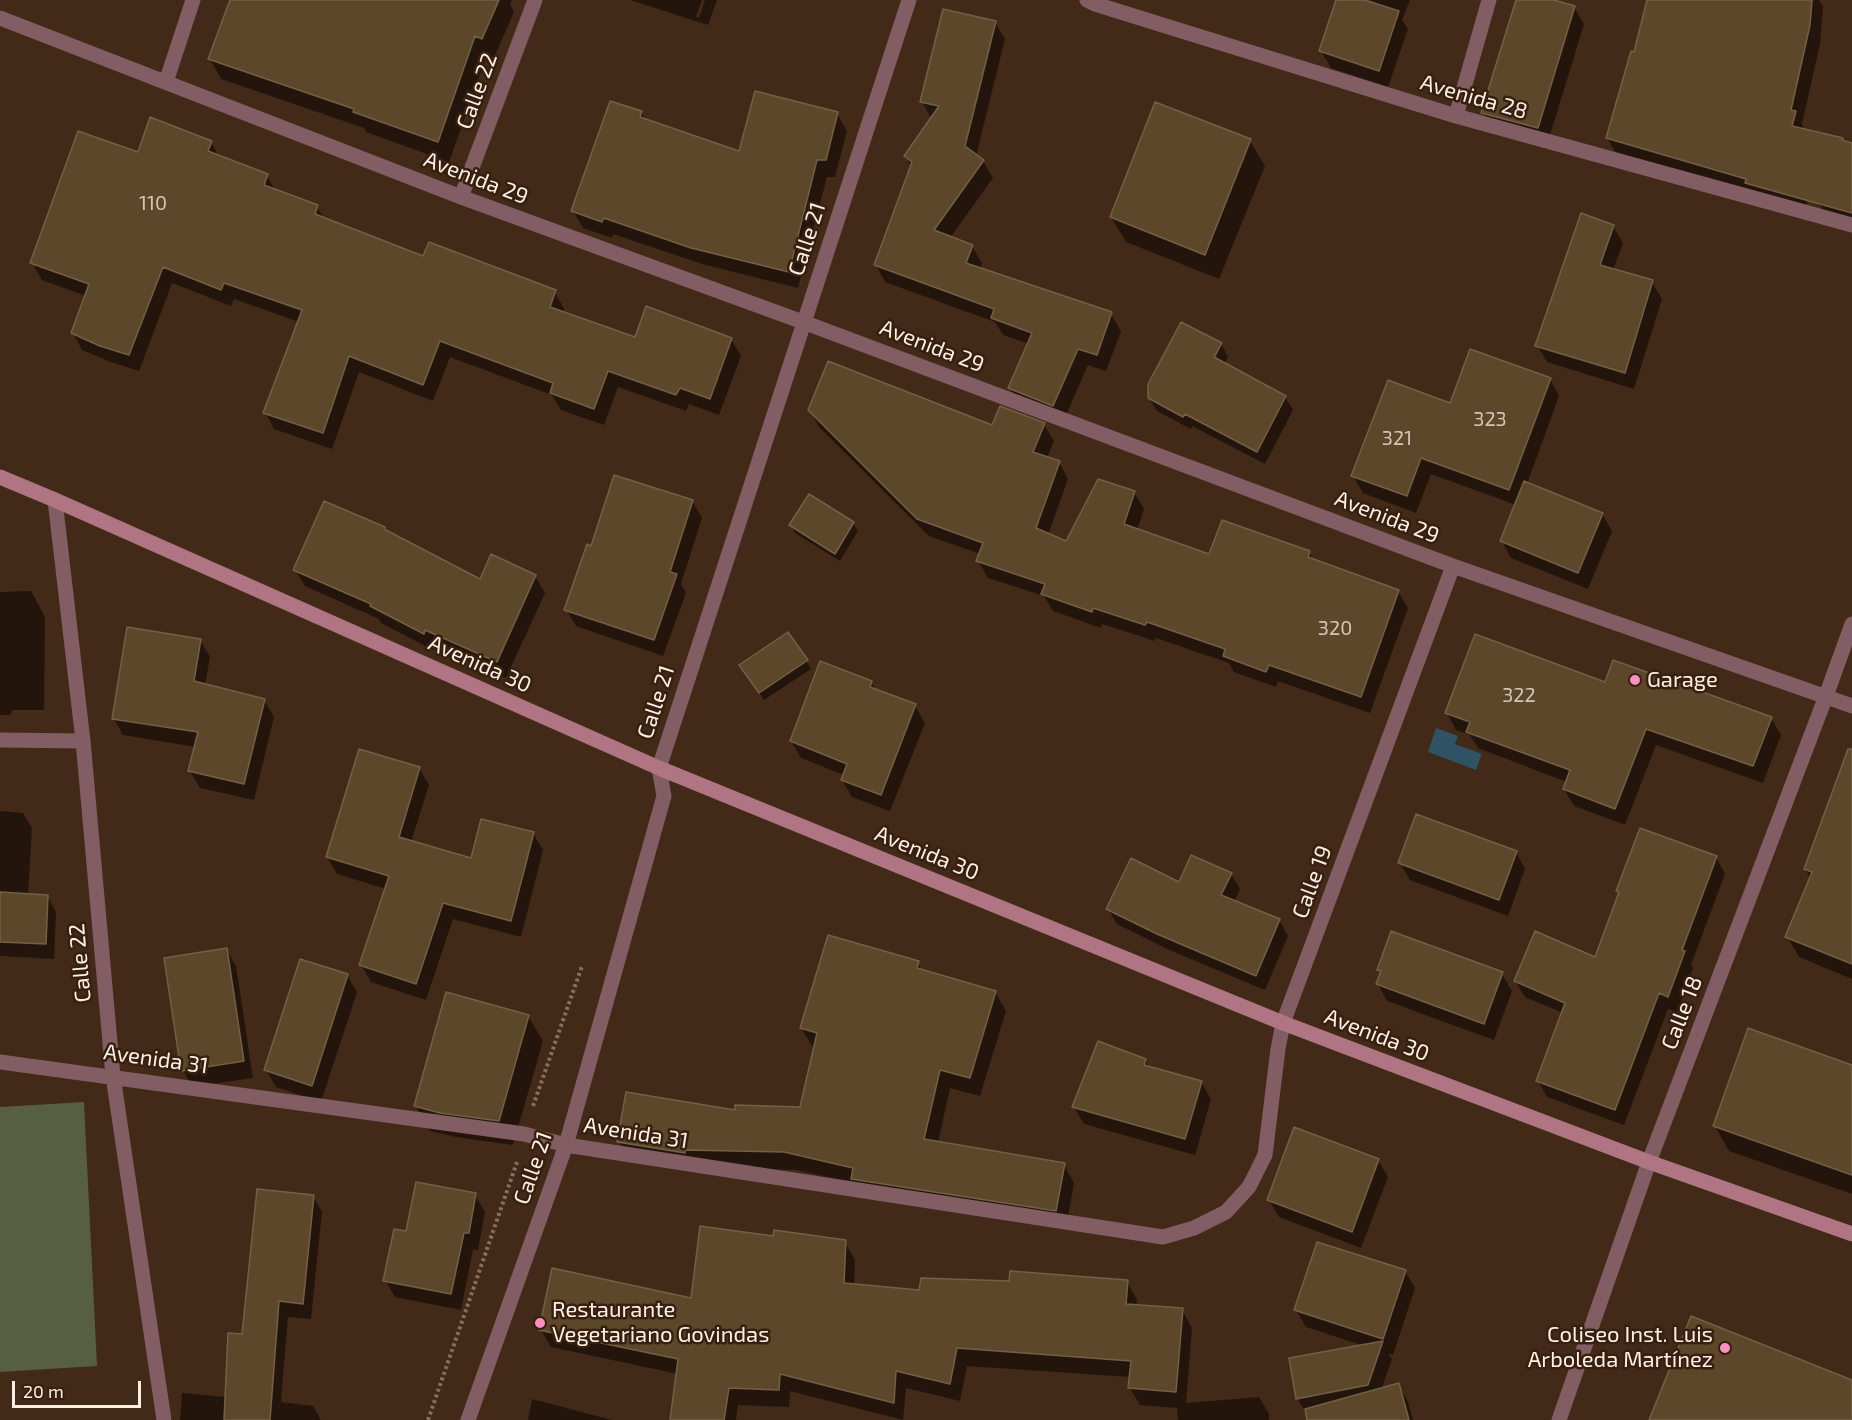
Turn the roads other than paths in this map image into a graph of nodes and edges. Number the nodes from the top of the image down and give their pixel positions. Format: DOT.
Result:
graph roads {
  1 [pos="192,0"];
  2 [pos="535,0"];
  3 [pos="909,0"];
  4 [pos="1088,0"];
  5 [pos="1489,0"];
  6 [pos="0,18"];
  7 [pos="166,82"];
  8 [pos="1456,116"];
  9 [pos="461,197"];
  10 [pos="1852,225"];
  11 [pos="803,322"];
  12 [pos="0,477"];
  13 [pos="55,500"];
  14 [pos="1453,567"];
  15 [pos="1852,624"];
  16 [pos="1826,696"];
  17 [pos="1852,706"];
  18 [pos="0,740"];
  19 [pos="82,741"];
  20 [pos="659,768"];
  21 [pos="1283,1023"];
  22 [pos="0,1062"];
  23 [pos="113,1076"];
  24 [pos="566,1145"];
  25 [pos="1649,1162"];
  26 [pos="1226,1212"];
  27 [pos="1852,1234"];
  28 [pos="164,1420"];
  29 [pos="468,1420"];
  30 [pos="1560,1420"];
  1 -- 7 [label="street"];
  2 -- 9 [label="street, Calle 22"];
  3 -- 11 [label="street, Calle 21"];
  4 -- 8 [label="street, Avenida 28"];
  5 -- 8 [label="street"];
  6 -- 7 [label="street, Avenida 29"];
  7 -- 9 [label="street, Avenida 29"];
  8 -- 10 [label="street, Avenida 28"];
  9 -- 11 [label="street, Avenida 29"];
  11 -- 14 [label="street, Avenida 29"];
  11 -- 20 [label="street, Calle 21"];
  12 -- 13 [label="street, Avenida 30"];
  13 -- 19 [label="street, Calle 22"];
  13 -- 20 [label="street, Avenida 30"];
  14 -- 16 [label="street, Avenida 29"];
  14 -- 21 [label="street, Calle 19"];
  15 -- 16 [label="street, Calle 18"];
  16 -- 17 [label="street, Avenida 29"];
  16 -- 25 [label="street, Calle 18"];
  18 -- 19 [label="street"];
  19 -- 23 [label="street, Calle 22"];
  20 -- 21 [label="street, Avenida 30"];
  20 -- 24 [label="street, Calle 21"];
  21 -- 25 [label="street, Avenida 30"];
  21 -- 26 [label="street, Calle 19"];
  22 -- 23 [label="street, Avenida 31"];
  23 -- 24 [label="street, Avenida 31"];
  23 -- 28 [label="street, Calle 22"];
  24 -- 26 [label="street, Avenida 31"];
  24 -- 29 [label="street, Calle 21"];
  25 -- 27 [label="street, Avenida 30"];
  25 -- 30 [label="street, Calle 18"];
}
